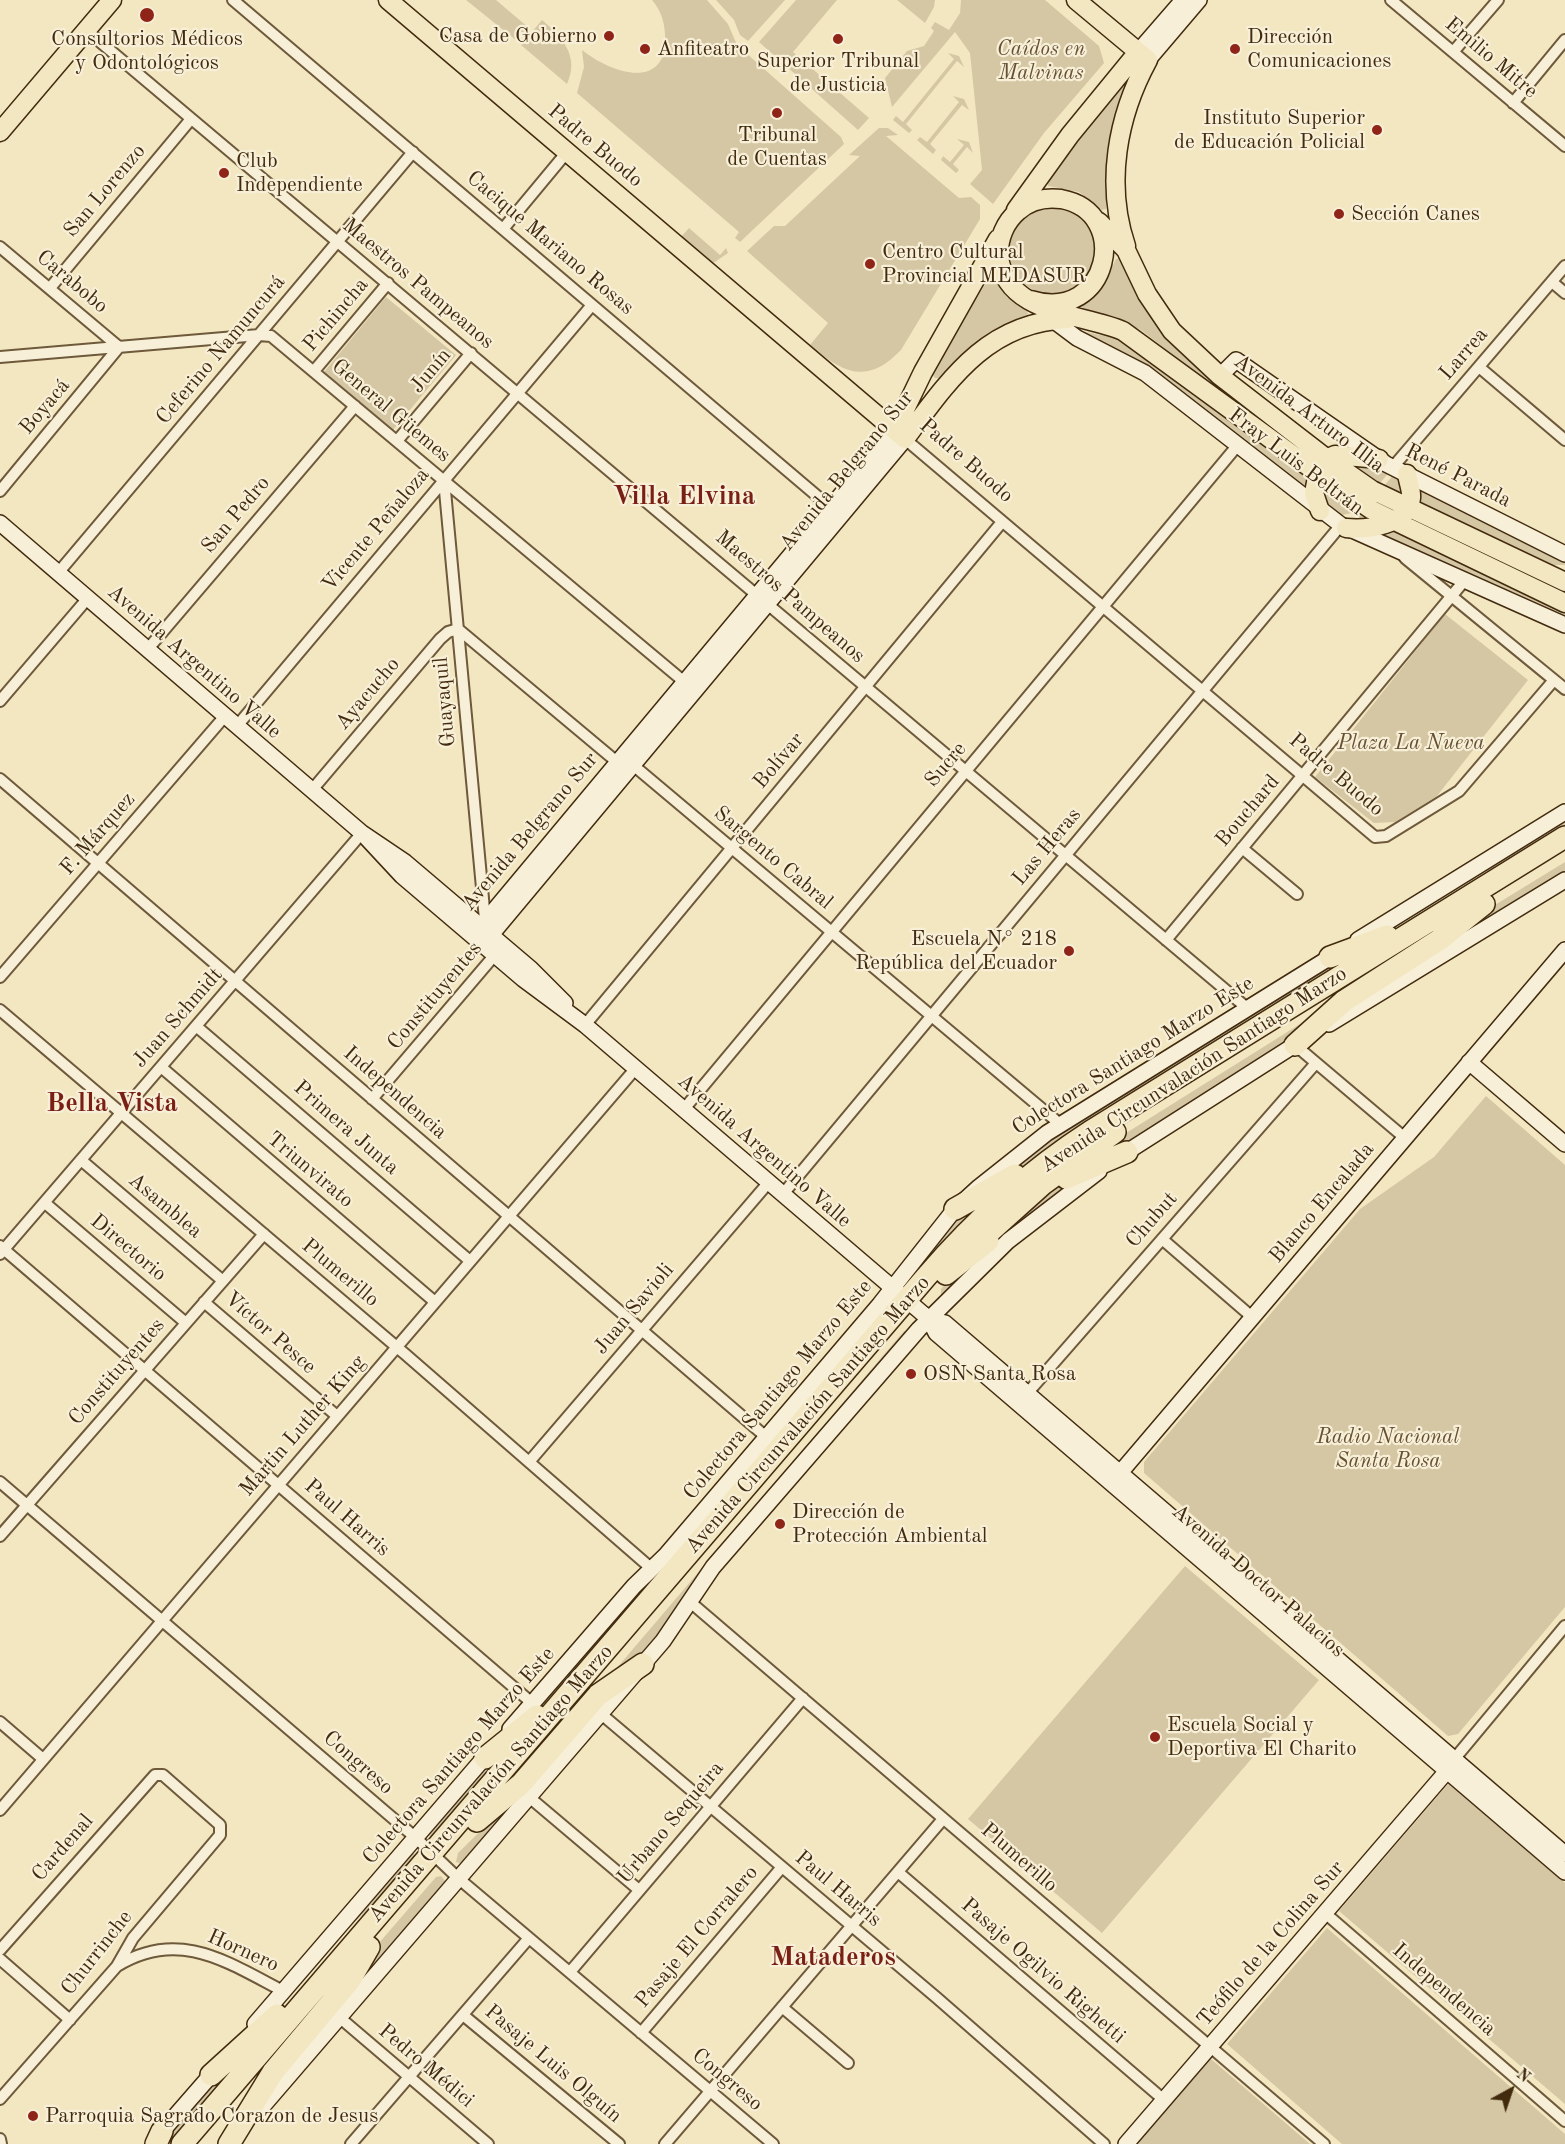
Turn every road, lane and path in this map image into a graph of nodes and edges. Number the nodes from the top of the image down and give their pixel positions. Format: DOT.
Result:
graph roads {
  1 [pos="112,0"];
  2 [pos="233,0"];
  3 [pos="388,0"];
  4 [pos="1076,0"];
  5 [pos="1183,0"];
  6 [pos="1199,0"];
  7 [pos="1391,0"];
  8 [pos="1498,0"];
  9 [pos="86,30"];
  10 [pos="1565,40"];
  11 [pos="1453,52"];
  12 [pos="1143,56"];
  13 [pos="1513,103"];
  14 [pos="191,119"];
  15 [pos="0,132"];
  16 [pos="1565,146"];
  17 [pos="413,152"];
  18 [pos="567,152"];
  19 [pos="1116,206"];
  20 [pos="1086,211"];
  21 [pos="1008,222"];
  22 [pos="503,229"];
  23 [pos="1112,233"];
  24 [pos="338,242"];
  25 [pos="0,247"];
  26 [pos="1130,257"];
  27 [pos="1103,266"];
  28 [pos="1565,266"];
  29 [pos="1552,282"];
  30 [pos="388,283"];
  31 [pos="50,288"];
  32 [pos="1565,293"];
  33 [pos="1075,299"];
  34 [pos="1031,300"];
  35 [pos="592,304"];
  36 [pos="1053,316"];
  37 [pos="259,335"];
  38 [pos="119,347"];
  39 [pos="471,353"];
  40 [pos="0,357"];
  41 [pos="1479,367"];
  42 [pos="314,371"];
  43 [pos="1220,376"];
  44 [pos="518,393"];
  45 [pos="355,406"];
  46 [pos="900,434"];
  47 [pos="1565,440"];
  48 [pos="397,441"];
  49 [pos="1237,446"];
  50 [pos="1321,465"];
  51 [pos="1393,467"];
  52 [pos="444,480"];
  53 [pos="0,491"];
  54 [pos="1407,508"];
  55 [pos="835,511"];
  56 [pos="1320,511"];
  57 [pos="1394,521"];
  58 [pos="1002,522"];
  59 [pos="0,523"];
  60 [pos="1343,526"];
  61 [pos="1398,552"];
  62 [pos="1565,554"];
  63 [pos="1531,567"];
  64 [pos="1565,570"];
  65 [pos="58,573"];
  66 [pos="1464,581"];
  67 [pos="1565,582"];
  68 [pos="1452,596"];
  69 [pos="88,598"];
  70 [pos="762,599"];
  71 [pos="1565,603"];
  72 [pos="1103,607"];
  73 [pos="1565,625"];
  74 [pos="458,629"];
  75 [pos="147,650"];
  76 [pos="1554,680"];
  77 [pos="689,686"];
  78 [pos="865,687"];
  79 [pos="1565,689"];
  80 [pos="1202,692"];
  81 [pos="0,701"];
  82 [pos="231,721"];
  83 [pos="617,762"];
  84 [pos="633,765"];
  85 [pos="966,772"];
  86 [pos="1302,776"];
  87 [pos="0,779"];
  88 [pos="312,790"];
  89 [pos="1565,812"];
  90 [pos="362,833"];
  91 [pos="1565,837"];
  92 [pos="732,848"];
  93 [pos="1242,848"];
  94 [pos="1565,854"];
  95 [pos="1066,856"];
  96 [pos="1524,862"];
  97 [pos="98,863"];
  98 [pos="1565,880"];
  99 [pos="1297,894"];
  100 [pos="1484,904"];
  101 [pos="483,930"];
  102 [pos="832,932"];
  103 [pos="1166,940"];
  104 [pos="499,950"];
  105 [pos="1565,950"];
  106 [pos="1330,957"];
  107 [pos="0,977"];
  108 [pos="235,981"];
  109 [pos="1247,1008"];
  110 [pos="0,1010"];
  111 [pos="932,1016"];
  112 [pos="585,1025"];
  113 [pos="196,1026"];
  114 [pos="1295,1045"];
  115 [pos="1469,1062"];
  116 [pos="1316,1063"];
  117 [pos="161,1067"];
  118 [pos="636,1068"];
  119 [pos="1166,1084"];
  120 [pos="372,1099"];
  121 [pos="684,1109"];
  122 [pos="122,1113"];
  123 [pos="1060,1124"];
  124 [pos="1405,1138"];
  125 [pos="1565,1144"];
  126 [pos="1127,1152"];
  127 [pos="81,1160"];
  128 [pos="768,1182"];
  129 [pos="783,1194"];
  130 [pos="45,1203"];
  131 [pos="955,1209"];
  132 [pos="509,1216"];
  133 [pos="264,1234"];
  134 [pos="1162,1239"];
  135 [pos="1,1250"];
  136 [pos="470,1261"];
  137 [pos="946,1274"];
  138 [pos="223,1281"];
  139 [pos="204,1302"];
  140 [pos="435,1302"];
  141 [pos="911,1304"];
  142 [pos="1252,1317"];
  143 [pos="186,1323"];
  144 [pos="642,1330"];
  145 [pos="396,1347"];
  146 [pos="145,1370"];
  147 [pos="1023,1398"];
  148 [pos="337,1416"];
  149 [pos="765,1436"];
  150 [pos="529,1462"];
  151 [pos="1115,1478"];
  152 [pos="0,1482"];
  153 [pos="278,1485"];
  154 [pos="27,1505"];
  155 [pos="0,1536"];
  156 [pos="659,1575"];
  157 [pos="689,1601"];
  158 [pos="161,1620"];
  159 [pos="1565,1626"];
  160 [pos="643,1664"];
  161 [pos="803,1698"];
  162 [pos="532,1703"];
  163 [pos="600,1713"];
  164 [pos="0,1722"];
  165 [pos="485,1758"];
  166 [pos="43,1759"];
  167 [pos="1450,1765"];
  168 [pos="158,1774"];
  169 [pos="529,1797"];
  170 [pos="711,1807"];
  171 [pos="0,1810"];
  172 [pos="944,1819"];
  173 [pos="477,1821"];
  174 [pos="416,1838"];
  175 [pos="1565,1854"];
  176 [pos="437,1858"];
  177 [pos="782,1867"];
  178 [pos="898,1872"];
  179 [pos="1565,1872"];
  180 [pos="459,1878"];
  181 [pos="403,1887"];
  182 [pos="639,1890"];
  183 [pos="1325,1913"];
  184 [pos="852,1926"];
  185 [pos="529,1938"];
  186 [pos="369,1947"];
  187 [pos="0,1950"];
  188 [pos="0,1959"];
  189 [pos="117,1966"];
  190 [pos="570,1972"];
  191 [pos="283,1991"];
  192 [pos="782,2007"];
  193 [pos="463,2015"];
  194 [pos="339,2018"];
  195 [pos="70,2020"];
  196 [pos="641,2033"];
  197 [pos="1210,2046"];
  198 [pos="848,2062"];
  199 [pos="211,2075"];
  200 [pos="409,2077"];
  201 [pos="710,2091"];
  202 [pos="0,2099"];
  203 [pos="1164,2100"];
  204 [pos="1565,2121"];
  205 [pos="0,2139"];
  206 [pos="156,2140"];
  207 [pos="0,2144"];
  208 [pos="183,2144"];
  209 [pos="200,2144"];
  210 [pos="230,2144"];
  211 [pos="351,2144"];
  212 [pos="488,2144"];
  213 [pos="619,2144"];
  214 [pos="665,2144"];
  215 [pos="773,2144"];
  216 [pos="1104,2144"];
  217 [pos="1126,2144"];
  218 [pos="1324,2144"];
  1 -- 9 [label="main road"];
  2 -- 17 [label="street, Cacique Mariano Rosas"];
  3 -- 18 [label="main road, Padre Buodo"];
  4 -- 12 [label="main road"];
  5 -- 12 [label="street"];
  6 -- 12 [label="street"];
  7 -- 11 [label="street, Emilio Mitre"];
  8 -- 11 [label="street"];
  9 -- 14 [label="street, Maestros Pampeanos"];
  9 -- 15 [label="main road"];
  10 -- 13 [label="street"];
  11 -- 13 [label="street, Emilio Mitre"];
  12 -- 19 [label="main road"];
  12 -- 21 [label="main road, Avenida Belgrano Sur"];
  13 -- 16 [label="street, Emilio Mitre"];
  14 -- 24 [label="street, Maestros Pampeanos"];
  14 -- 31 [label="street, San Lorenzo"];
  17 -- 22 [label="street, Cacique Mariano Rosas"];
  17 -- 24 [label="street, Ceferino Namuncurá"];
  18 -- 22 [label="street"];
  18 -- 46 [label="main road, Padre Buodo"];
  19 -- 23 [label="main road"];
  19 -- 26 [label="main road"];
  20 -- 21 [label="main road, Avenida Arturo Illia"];
  20 -- 23 [label="main road, Avenida Arturo Illia"];
  20 -- 27 [label="main road"];
  21 -- 34 [label="main road, Avenida Arturo Illia"];
  21 -- 46 [label="main road, Avenida Belgrano Sur"];
  22 -- 35 [label="street, Cacique Mariano Rosas"];
  23 -- 26 [label="main road, Avenida Arturo Illia"];
  23 -- 27 [label="main road"];
  24 -- 30 [label="street, Maestros Pampeanos"];
  24 -- 37 [label="street, Ceferino Namuncurá"];
  25 -- 31 [label="street, Carabobo"];
  26 -- 43 [label="main road, Avenida Arturo Illia"];
  27 -- 33 [label="main road"];
  28 -- 29 [label="street, Larrea"];
  29 -- 32 [label="street"];
  29 -- 41 [label="street, Larrea"];
  30 -- 39 [label="street, Maestros Pampeanos"];
  30 -- 42 [label="street, Pichincha"];
  31 -- 38 [label="street, Carabobo"];
  33 -- 34 [label="main road"];
  33 -- 36 [label="main road, Avenida Belgrano Sur"];
  34 -- 36 [label="main road, Avenida Arturo Illia"];
  35 -- 44 [label="street, Vicente Peñaloza"];
  35 -- 55 [label="street, Cacique Mariano Rosas"];
  36 -- 46 [label="main road, Avenida Belgrano Sur"];
  36 -- 49 [label="street, Fray Luis Beltrán"];
  36 -- 50 [label="main road, Avenida Arturo Illia"];
  37 -- 38 [label="street, General Güemes"];
  37 -- 42 [label="street, General Güemes"];
  37 -- 65 [label="street, Ceferino Namuncurá"];
  38 -- 40 [label="street, General Güemes"];
  38 -- 53 [label="street, Boyacá"];
  39 -- 44 [label="street, Maestros Pampeanos"];
  39 -- 48 [label="street, Junín"];
  41 -- 47 [label="street"];
  41 -- 51 [label="street, Larrea"];
  42 -- 45 [label="street, General Güemes"];
  43 -- 50 [label="main road, Avenida Arturo Illia"];
  43 -- 51 [label="street, René Parada"];
  44 -- 52 [label="street, Vicente Peñaloza"];
  44 -- 70 [label="street, Maestros Pampeanos"];
  45 -- 48 [label="street, General Güemes"];
  45 -- 75 [label="street, San Pedro"];
  46 -- 55 [label="street, Avenida Belgrano Sur"];
  46 -- 58 [label="street, Padre Buodo"];
  48 -- 52 [label="street, General Güemes"];
  49 -- 56 [label="street, Fray Luis Beltrán"];
  49 -- 72 [label="street, Sucre"];
  50 -- 51 [label="main road"];
  50 -- 54 [label="main road, Avenida Arturo Illia"];
  50 -- 56 [label="main road"];
  50 -- 57 [label="main road, Avenida Arturo Illia"];
  51 -- 54 [label="main road"];
  51 -- 62 [label="street, René Parada"];
  52 -- 74 [label="street, Guayaquil"];
  52 -- 77 [label="street, General Güemes"];
  52 -- 82 [label="street, Vicente Peñaloza"];
  54 -- 57 [label="main road"];
  54 -- 63 [label="main road, Avenida Arturo Illia"];
  55 -- 70 [label="street, Avenida Belgrano Sur"];
  56 -- 60 [label="street, Fray Luis Beltrán"];
  57 -- 60 [label="main road"];
  57 -- 71 [label="main road, Avenida Arturo Illia"];
  58 -- 72 [label="street, Padre Buodo"];
  58 -- 78 [label="street, Bolívar"];
  59 -- 65 [label="street, Avenida Argentino Valle"];
  60 -- 61 [label="street, Fray Luis Beltrán"];
  60 -- 80 [label="street, Las Heras"];
  61 -- 66 [label="street"];
  61 -- 68 [label="street, Fray Luis Beltrán"];
  63 -- 64 [label="main road"];
  63 -- 67 [label="main road, Avenida Arturo Illia"];
  65 -- 69 [label="street, Avenida Argentino Valle"];
  66 -- 68 [label="street, Bouchard"];
  66 -- 73 [label="street"];
  68 -- 76 [label="street, Fray Luis Beltrán"];
  68 -- 86 [label="street, Bouchard"];
  69 -- 75 [label="street, Avenida Argentino Valle"];
  69 -- 81 [label="street"];
  70 -- 77 [label="street, Avenida Belgrano Sur"];
  70 -- 78 [label="street, Maestros Pampeanos"];
  72 -- 80 [label="street, Padre Buodo"];
  72 -- 85 [label="street, Sucre"];
  74 -- 83 [label="street, Sargento Cabral"];
  74 -- 88 [label="street, Ayacucho"];
  74 -- 101 [label="street, Guayaquil"];
  75 -- 82 [label="street, Avenida Argentino Valle"];
  76 -- 79 [label="street, Fray Luis Beltrán"];
  76 -- 86 [label="street, Padre Buodo"];
  77 -- 83 [label="street, Avenida Belgrano Sur"];
  77 -- 84 [label="street, Avenida Belgrano Sur"];
  78 -- 85 [label="street, Maestros Pampeanos"];
  78 -- 92 [label="street, Bolívar"];
  80 -- 86 [label="street, Padre Buodo"];
  80 -- 95 [label="street, Las Heras"];
  82 -- 88 [label="street, Avenida Argentino Valle"];
  82 -- 97 [label="street, F. Márquez"];
  83 -- 84 [label="street, Sargento Cabral"];
  83 -- 101 [label="street, Avenida Belgrano Sur"];
  84 -- 92 [label="street, Sargento Cabral"];
  84 -- 101 [label="street, Avenida Belgrano Sur"];
  85 -- 95 [label="street, Maestros Pampeanos"];
  85 -- 102 [label="street, Sucre"];
  86 -- 93 [label="street, Bouchard"];
  87 -- 97 [label="street, Independencia"];
  88 -- 90 [label="street, Avenida Argentino Valle"];
  89 -- 106 [label="street, Colectora Santiago Marzo Este"];
  90 -- 101 [label="street, Avenida Argentino Valle"];
  90 -- 108 [label="street, Juan Schmidt"];
  91 -- 96 [label="highway, Avenida Circunvalación Santiago Marzo"];
  92 -- 102 [label="street, Sargento Cabral"];
  92 -- 112 [label="street, Bolívar"];
  93 -- 99 [label="street"];
  93 -- 103 [label="street, Bouchard"];
  94 -- 100 [label="highway, Avenida Circunvalación Santiago Marzo"];
  95 -- 103 [label="street, Maestros Pampeanos"];
  95 -- 111 [label="street, Las Heras"];
  96 -- 106 [label="highway"];
  96 -- 119 [label="highway, Avenida Circunvalación Santiago Marzo"];
  97 -- 107 [label="street, F. Márquez"];
  97 -- 108 [label="street, Independencia"];
  98 -- 114 [label="street, Colectora Santiago Marzo Este"];
  100 -- 114 [label="highway"];
  100 -- 137 [label="highway, Avenida Circunvalación Santiago Marzo"];
  101 -- 104 [label="street, Avenida Argentino Valle"];
  102 -- 111 [label="street, Sargento Cabral"];
  102 -- 121 [label="street, Sucre"];
  103 -- 109 [label="street, Maestros Pampeanos"];
  104 -- 112 [label="street, Avenida Argentino Valle"];
  104 -- 120 [label="street, Constituyentes"];
  105 -- 115 [label="street, Blanco Encalada"];
  106 -- 109 [label="street, Colectora Santiago Marzo Este"];
  108 -- 113 [label="street, Juan Schmidt"];
  108 -- 120 [label="street, Independencia"];
  109 -- 123 [label="street, Colectora Santiago Marzo Este"];
  110 -- 122 [label="street, Plumerillo"];
  111 -- 123 [label="street, Sargento Cabral"];
  111 -- 129 [label="street, Las Heras"];
  112 -- 118 [label="street, Avenida Argentino Valle"];
  113 -- 117 [label="street, Juan Schmidt"];
  113 -- 136 [label="street, Primera Junta"];
  114 -- 116 [label="street"];
  114 -- 126 [label="street, Colectora Santiago Marzo Este"];
  115 -- 124 [label="street, Blanco Encalada"];
  115 -- 125 [label="street"];
  116 -- 124 [label="street"];
  116 -- 134 [label="street, Chubut"];
  117 -- 122 [label="street, Juan Schmidt"];
  117 -- 140 [label="street, Triunvirato"];
  118 -- 121 [label="street, Avenida Argentino Valle"];
  118 -- 132 [label="street, Martin Luther King"];
  119 -- 131 [label="highway"];
  119 -- 141 [label="highway, Avenida Circunvalación Santiago Marzo"];
  120 -- 132 [label="street, Independencia"];
  121 -- 128 [label="street, Avenida Argentino Valle"];
  122 -- 127 [label="street, Juan Schmidt"];
  122 -- 133 [label="street, Plumerillo"];
  123 -- 131 [label="street, Colectora Santiago Marzo Este"];
  124 -- 142 [label="street, Blanco Encalada"];
  126 -- 137 [label="highway"];
  126 -- 141 [label="street, Colectora Santiago Marzo Este"];
  127 -- 130 [label="street, Juan Schmidt"];
  127 -- 138 [label="street, Asamblea"];
  128 -- 129 [label="street, Avenida Argentino Valle"];
  128 -- 144 [label="street, Juan Savioli"];
  129 -- 141 [label="street, Avenida Argentino Valle"];
  130 -- 135 [label="street, Juan Schmidt"];
  130 -- 143 [label="street, Directorio"];
  131 -- 141 [label="street, Colectora Santiago Marzo Este"];
  132 -- 136 [label="street, Martin Luther King"];
  132 -- 144 [label="street, Independencia"];
  133 -- 138 [label="street, Constituyentes"];
  133 -- 145 [label="street, Plumerillo"];
  134 -- 142 [label="street"];
  134 -- 147 [label="street, Chubut"];
  135 -- 146 [label="street, Paul Harris"];
  136 -- 140 [label="street, Martin Luther King"];
  137 -- 141 [label="highway, Avenida Circunvalación Santiago Marzo"];
  138 -- 139 [label="street, Constituyentes"];
  139 -- 143 [label="street, Constituyentes"];
  139 -- 148 [label="street, Víctor Pesce"];
  140 -- 145 [label="street, Martin Luther King"];
  141 -- 147 [label="street, Avenida Doctor Palacios"];
  141 -- 149 [label="street, Colectora Santiago Marzo Este"];
  141 -- 156 [label="highway, Avenida Circunvalación Santiago Marzo"];
  141 -- 157 [label="street, Colectora Santiago Marzo Este"];
  141 -- 173 [label="highway, Avenida Circunvalación Santiago Marzo"];
  142 -- 151 [label="street, Blanco Encalada"];
  143 -- 146 [label="street, Constituyentes"];
  144 -- 149 [label="street, Independencia"];
  144 -- 150 [label="street, Juan Savioli"];
  145 -- 148 [label="street, Martin Luther King"];
  145 -- 150 [label="street, Plumerillo"];
  146 -- 153 [label="street, Paul Harris"];
  146 -- 154 [label="street, Constituyentes"];
  147 -- 151 [label="street, Avenida Doctor Palacios"];
  148 -- 153 [label="street, Martin Luther King"];
  149 -- 156 [label="street, Colectora Santiago Marzo Este"];
  150 -- 156 [label="street, Plumerillo"];
  151 -- 167 [label="street, Avenida Doctor Palacios"];
  152 -- 154 [label="street, Congreso"];
  153 -- 158 [label="street, Martin Luther King"];
  153 -- 162 [label="street, Paul Harris"];
  154 -- 155 [label="street, Constituyentes"];
  154 -- 158 [label="street, Congreso"];
  156 -- 162 [label="street, Colectora Santiago Marzo Este"];
  156 -- 165 [label="highway"];
  156 -- 176 [label="highway, Avenida Circunvalación Santiago Marzo"];
  157 -- 160 [label="street, Colectora Santiago Marzo Este"];
  157 -- 161 [label="street, Plumerillo"];
  158 -- 166 [label="street, Martin Luther King"];
  158 -- 174 [label="street, Congreso"];
  159 -- 167 [label="street"];
  160 -- 163 [label="street, Colectora Santiago Marzo Este"];
  160 -- 173 [label="highway"];
  161 -- 170 [label="street, Urbano Sequeira"];
  161 -- 172 [label="street, Plumerillo"];
  162 -- 165 [label="street, Colectora Santiago Marzo Este"];
  163 -- 169 [label="street, Colectora Santiago Marzo Este"];
  163 -- 170 [label="street, Paul Harris"];
  164 -- 166 [label="street"];
  165 -- 174 [label="street, Colectora Santiago Marzo Este"];
  166 -- 171 [label="street, Martin Luther King"];
  167 -- 175 [label="street, Avenida Doctor Palacios"];
  167 -- 179 [label="street, Avenida Doctor Palacios"];
  167 -- 183 [label="street, Teófilo de la Colina Sur"];
  168 -- 187 [label="street, Cardenal"];
  168 -- 189 [label="street, Churrinche"];
  169 -- 180 [label="street, Colectora Santiago Marzo Este"];
  169 -- 182 [label="street"];
  170 -- 177 [label="street, Paul Harris"];
  170 -- 182 [label="street, Urbano Sequeira"];
  172 -- 178 [label="street"];
  172 -- 197 [label="street, Plumerillo"];
  173 -- 176 [label="highway, Avenida Circunvalación Santiago Marzo"];
  174 -- 176 [label="street, Congreso"];
  174 -- 191 [label="street, Colectora Santiago Marzo Este"];
  176 -- 180 [label="street, Congreso"];
  176 -- 181 [label="highway, Avenida Circunvalación Santiago Marzo"];
  176 -- 186 [label="highway, Avenida Circunvalación Santiago Marzo"];
  177 -- 184 [label="street, Paul Harris"];
  177 -- 196 [label="street, Pasaje El Corralero"];
  178 -- 184 [label="street"];
  178 -- 203 [label="street, Pasaje Ogilvio Righetti"];
  180 -- 185 [label="street, Congreso"];
  180 -- 194 [label="street, Colectora Santiago Marzo Este"];
  181 -- 199 [label="highway"];
  181 -- 208 [label="highway, Avenida Circunvalación Santiago Marzo"];
  182 -- 190 [label="street, Urbano Sequeira"];
  183 -- 197 [label="street, Teófilo de la Colina Sur"];
  183 -- 204 [label="street, Independencia"];
  184 -- 192 [label="street"];
  184 -- 216 [label="street, Paul Harris"];
  185 -- 190 [label="street, Congreso"];
  185 -- 193 [label="street"];
  186 -- 209 [label="highway, Avenida Circunvalación Santiago Marzo"];
  186 -- 210 [label="highway"];
  188 -- 195 [label="street"];
  189 -- 191 [label="street, Hornero"];
  189 -- 195 [label="street, Churrinche"];
  190 -- 196 [label="street, Congreso"];
  191 -- 199 [label="street, Colectora Santiago Marzo Este"];
  192 -- 198 [label="street"];
  192 -- 201 [label="street"];
  193 -- 200 [label="street"];
  193 -- 213 [label="street, Pasaje Luis Olguín"];
  194 -- 200 [label="street, Pedro Médici"];
  194 -- 210 [label="street, Colectora Santiago Marzo Este"];
  195 -- 202 [label="street, Churrinche"];
  196 -- 201 [label="street, Congreso"];
  197 -- 203 [label="street, Teófilo de la Colina Sur"];
  197 -- 218 [label="street, Plumerillo"];
  199 -- 206 [label="street, Colectora Santiago Marzo Este"];
  200 -- 211 [label="street"];
  200 -- 212 [label="street, Pedro Médici"];
  201 -- 214 [label="street"];
  201 -- 215 [label="street, Congreso"];
  203 -- 217 [label="street, Teófilo de la Colina Sur"];
  205 -- 207 [label="street"];
}
